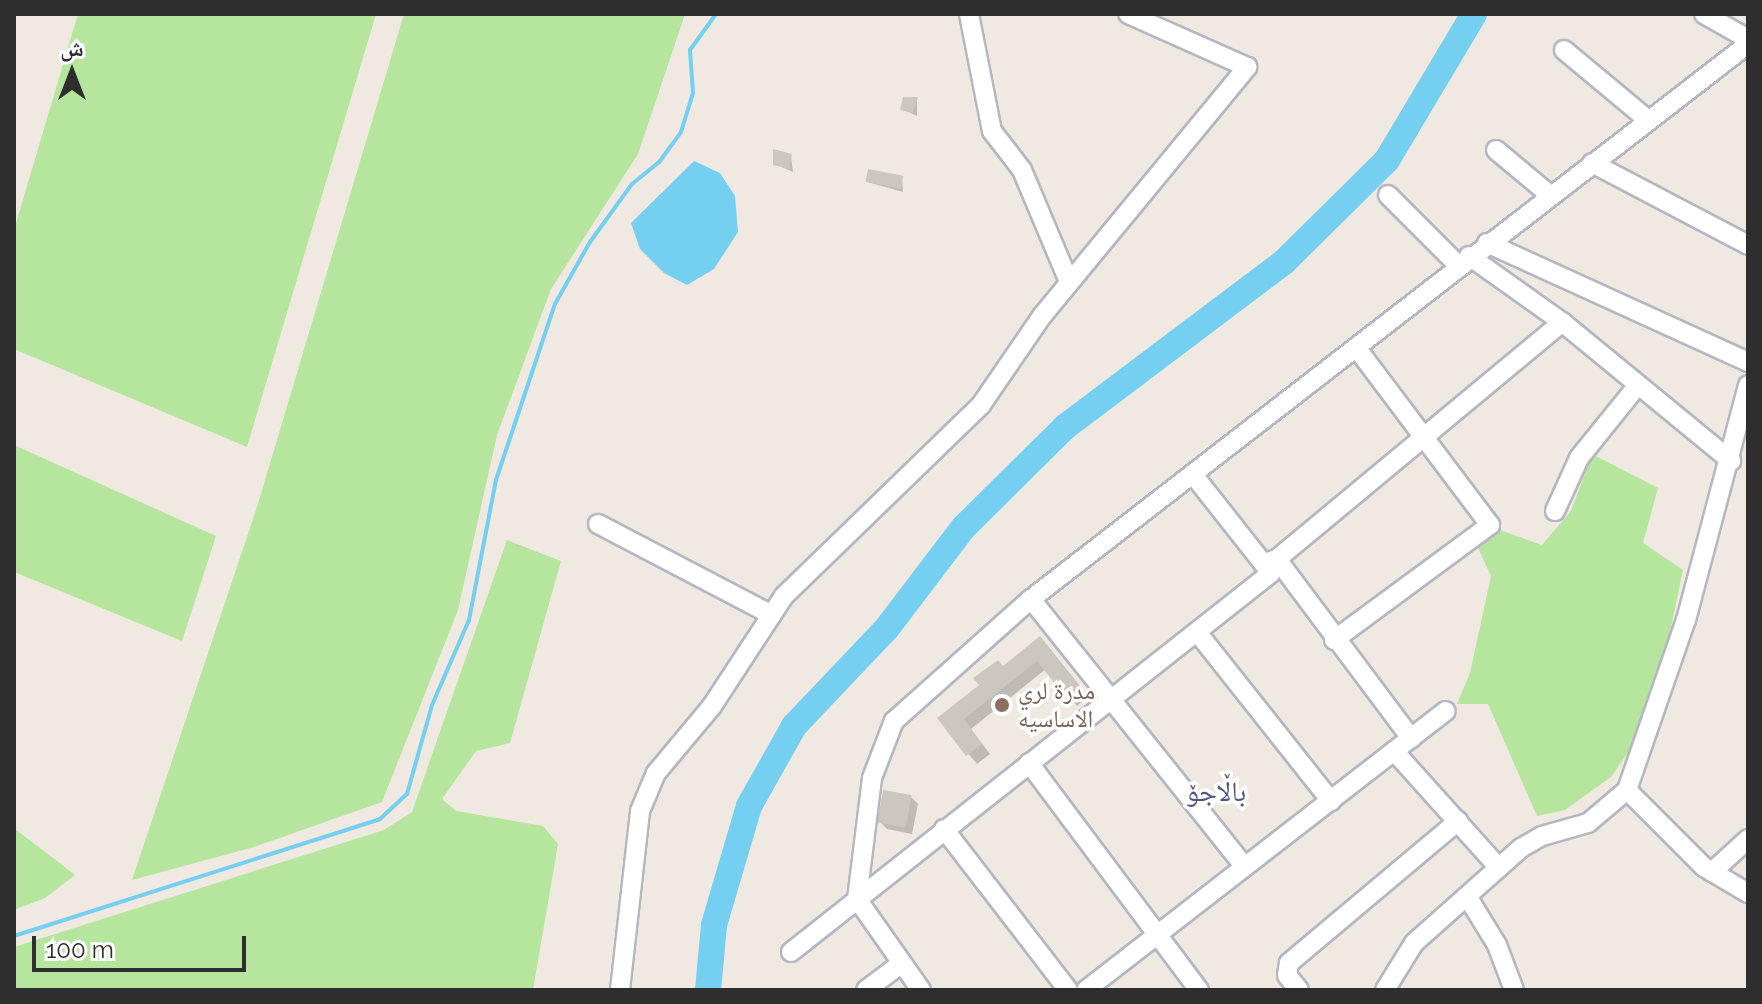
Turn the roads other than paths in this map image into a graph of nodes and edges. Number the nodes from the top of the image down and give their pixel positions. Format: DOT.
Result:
graph roads {
  1 [pos="969,14"];
  2 [pos="1128,14"];
  3 [pos="1704,14"];
  4 [pos="1748,42"];
  5 [pos="1564,50"];
  6 [pos="1648,120"];
  7 [pos="1496,150"];
  8 [pos="1592,163"];
  9 [pos="1388,195"];
  10 [pos="1550,195"];
  11 [pos="1487,243"];
  12 [pos="1748,245"];
  13 [pos="1464,260"];
  14 [pos="1558,275"];
  15 [pos="1069,282"];
  16 [pos="1536,304"];
  17 [pos="1562,322"];
  18 [pos="1358,350"];
  19 [pos="1748,362"];
  20 [pos="1638,385"];
  21 [pos="1748,385"];
  22 [pos="1424,439"];
  23 [pos="1731,461"];
  24 [pos="1195,477"];
  25 [pos="1555,511"];
  26 [pos="598,524"];
  27 [pos="1270,565"];
  28 [pos="1031,599"];
  29 [pos="772,615"];
  30 [pos="1197,632"];
  31 [pos="1334,640"];
  32 [pos="1111,700"];
  33 [pos="1446,711"];
  34 [pos="1411,738"];
  35 [pos="1394,751"];
  36 [pos="1029,763"];
  37 [pos="1627,790"];
  38 [pos="1331,801"];
  39 [pos="1458,821"];
  40 [pos="944,829"];
  41 [pos="1748,839"];
  42 [pos="1244,866"];
  43 [pos="1499,868"];
  44 [pos="1712,872"];
  45 [pos="1748,893"];
  46 [pos="1467,896"];
  47 [pos="857,899"];
  48 [pos="1160,933"];
  49 [pos="791,952"];
  50 [pos="902,963"];
  51 [pos="620,990"];
  52 [pos="866,990"];
  53 [pos="921,990"];
  54 [pos="1068,990"];
  55 [pos="1086,990"];
  56 [pos="1199,990"];
  57 [pos="1299,990"];
  58 [pos="1385,990"];
  59 [pos="1514,990"];
  1 -- 15 [label="street"];
  2 -- 15 [label="street"];
  3 -- 4 [label="street"];
  4 -- 6 [label="street"];
  5 -- 6 [label="street"];
  6 -- 8 [label="street"];
  7 -- 10 [label="street"];
  8 -- 10 [label="street"];
  8 -- 12 [label="street"];
  9 -- 13 [label="street"];
  10 -- 11 [label="street"];
  11 -- 13 [label="street"];
  11 -- 14 [label="street"];
  13 -- 16 [label="street"];
  13 -- 18 [label="street"];
  14 -- 16 [label="street"];
  14 -- 19 [label="street"];
  15 -- 29 [label="street"];
  16 -- 17 [label="street"];
  17 -- 20 [label="street"];
  17 -- 22 [label="street"];
  18 -- 22 [label="street"];
  18 -- 24 [label="street"];
  20 -- 23 [label="street"];
  20 -- 25 [label="street"];
  21 -- 23 [label="street"];
  22 -- 27 [label="street"];
  22 -- 31 [label="street"];
  23 -- 37 [label="street"];
  24 -- 27 [label="street"];
  24 -- 28 [label="street"];
  26 -- 29 [label="street"];
  27 -- 30 [label="street"];
  27 -- 31 [label="street"];
  28 -- 32 [label="street"];
  28 -- 47 [label="street"];
  29 -- 51 [label="street"];
  30 -- 32 [label="street"];
  30 -- 38 [label="street"];
  31 -- 34 [label="street"];
  32 -- 36 [label="street"];
  32 -- 42 [label="street"];
  33 -- 34 [label="street"];
  34 -- 35 [label="street"];
  35 -- 38 [label="street"];
  35 -- 39 [label="street"];
  36 -- 40 [label="street"];
  36 -- 48 [label="street"];
  37 -- 43 [label="street"];
  37 -- 44 [label="street"];
  38 -- 42 [label="street"];
  39 -- 43 [label="street"];
  39 -- 57 [label="street"];
  40 -- 47 [label="street"];
  40 -- 54 [label="street"];
  41 -- 44 [label="street"];
  42 -- 48 [label="street"];
  43 -- 46 [label="street"];
  44 -- 45 [label="street"];
  46 -- 58 [label="street"];
  46 -- 59 [label="street"];
  47 -- 49 [label="street"];
  47 -- 50 [label="street"];
  48 -- 55 [label="street"];
  48 -- 56 [label="street"];
  50 -- 52 [label="street"];
  50 -- 53 [label="street"];
}
